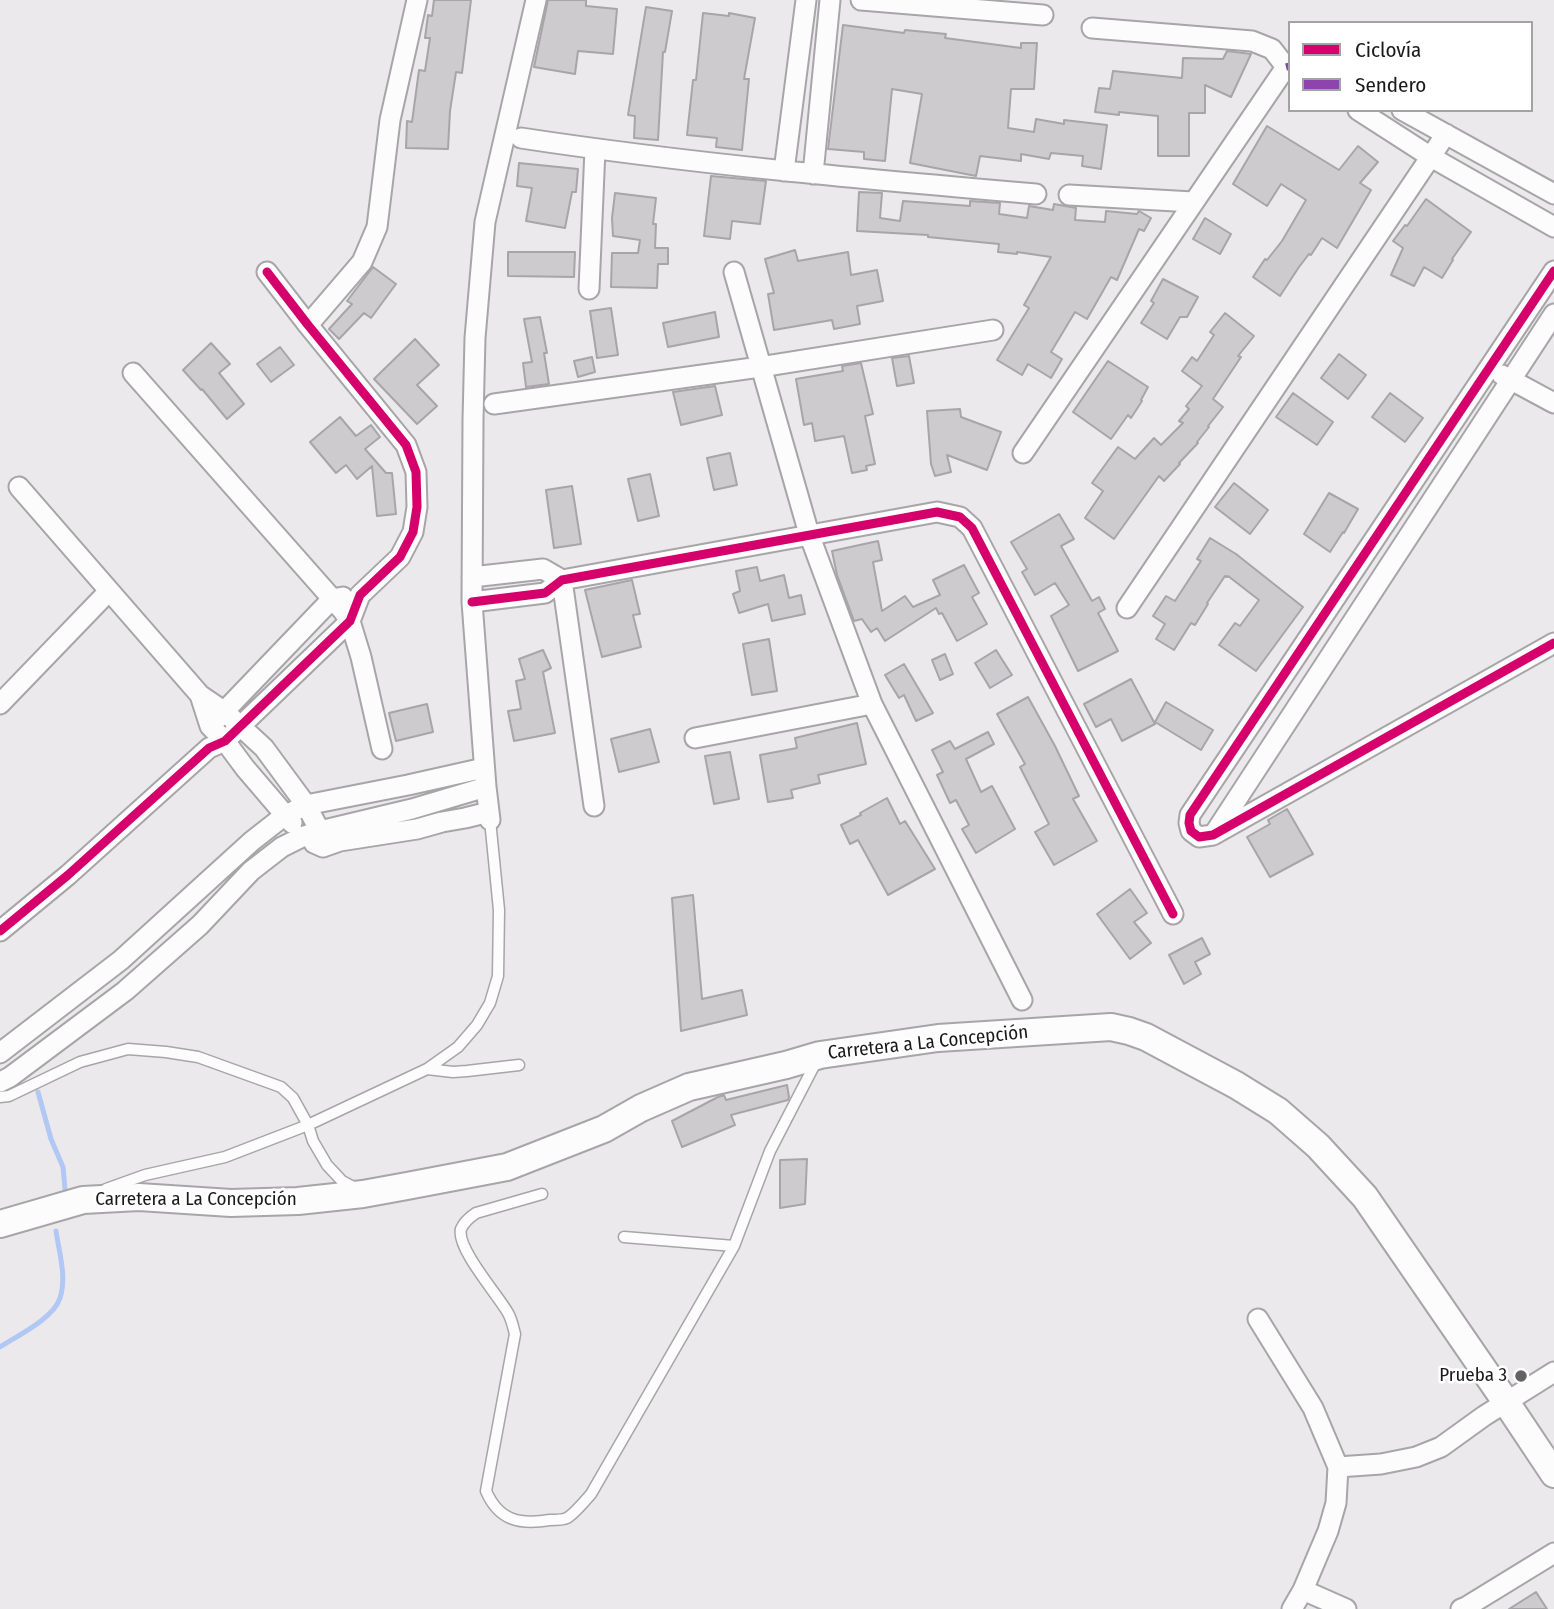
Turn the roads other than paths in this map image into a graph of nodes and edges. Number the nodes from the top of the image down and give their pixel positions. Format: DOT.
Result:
graph roads {
  1 [pos="416,0"];
  2 [pos="536,0"];
  3 [pos="806,0"];
  4 [pos="830,0"];
  5 [pos="860,0"];
  6 [pos="1043,15"];
  7 [pos="1092,28"];
  8 [pos="1288,67"];
  9 [pos="1361,112"];
  10 [pos="1406,112"];
  11 [pos="1446,134"];
  12 [pos="521,138"];
  13 [pos="595,149"];
  14 [pos="1431,157"];
  15 [pos="784,171"];
  16 [pos="813,174"];
  17 [pos="1035,194"];
  18 [pos="1554,194"];
  19 [pos="1069,195"];
  20 [pos="1193,202"];
  21 [pos="1554,227"];
  22 [pos="1554,271"];
  23 [pos="267,272"];
  24 [pos="734,272"];
  25 [pos="589,289"];
  26 [pos="1554,314"];
  27 [pos="308,325"];
  28 [pos="993,330"];
  29 [pos="760,367"];
  30 [pos="1489,369"];
  31 [pos="133,373"];
  32 [pos="1512,380"];
  33 [pos="1554,403"];
  34 [pos="494,404"];
  35 [pos="1023,453"];
  36 [pos="19,487"];
  37 [pos="809,534"];
  38 [pos="472,577"];
  39 [pos="562,580"];
  40 [pos="109,591"];
  41 [pos="360,595"];
  42 [pos="332,599"];
  43 [pos="472,602"];
  44 [pos="1127,608"];
  45 [pos="350,621"];
  46 [pos="1551,641"];
  47 [pos="200,695"];
  48 [pos="0,704"];
  49 [pos="872,704"];
  50 [pos="225,712"];
  51 [pos="210,726"];
  52 [pos="240,726"];
  53 [pos="695,738"];
  54 [pos="217,745"];
  55 [pos="382,749"];
  56 [pos="485,777"];
  57 [pos="408,785"];
  58 [pos="306,805"];
  59 [pos="594,806"];
  60 [pos="412,808"];
  61 [pos="284,816"];
  62 [pos="490,816"];
  63 [pos="416,829"];
  64 [pos="1213,835"];
  65 [pos="316,838"];
  66 [pos="1173,914"];
  67 [pos="0,931"];
  68 [pos="1022,1000"];
  69 [pos="0,1053"];
  70 [pos="820,1055"];
  71 [pos="519,1065"];
  72 [pos="427,1069"];
  73 [pos="0,1082"];
  74 [pos="0,1097"];
  75 [pos="308,1125"];
  76 [pos="363,1194"];
  77 [pos="542,1194"];
  78 [pos="83,1199"];
  79 [pos="0,1224"];
  80 [pos="624,1237"];
  81 [pos="734,1246"];
  82 [pos="1258,1319"];
  83 [pos="1554,1372"];
  84 [pos="1506,1402"];
  85 [pos="1338,1467"];
  86 [pos="1554,1474"];
  87 [pos="1554,1553"];
  88 [pos="1303,1590"];
  89 [pos="1292,1609"];
  90 [pos="1346,1609"];
  91 [pos="1461,1609"];
  1 -- 27 [label="street"];
  2 -- 38 [label="street"];
  3 -- 15 [label="street"];
  4 -- 16 [label="street"];
  5 -- 6 [label="street"];
  7 -- 8 [label="street"];
  8 -- 20 [label="street"];
  9 -- 14 [label="street"];
  10 -- 11 [label="street"];
  11 -- 14 [label="street"];
  11 -- 18 [label="street"];
  12 -- 13 [label="street"];
  13 -- 15 [label="street"];
  13 -- 25 [label="street"];
  14 -- 21 [label="street"];
  14 -- 44 [label="street"];
  15 -- 16 [label="street"];
  16 -- 17 [label="street"];
  19 -- 20 [label="street"];
  20 -- 35 [label="street"];
  22 -- 30 [label="street"];
  23 -- 27 [label="street"];
  24 -- 29 [label="street"];
  26 -- 32 [label="street"];
  27 -- 41 [label="street"];
  28 -- 29 [label="street"];
  29 -- 34 [label="street"];
  29 -- 37 [label="street"];
  30 -- 32 [label="street"];
  30 -- 64 [label="street"];
  31 -- 42 [label="street"];
  32 -- 33 [label="street"];
  32 -- 64 [label="street"];
  36 -- 40 [label="street"];
  37 -- 39 [label="street"];
  37 -- 49 [label="street"];
  37 -- 66 [label="street"];
  38 -- 39 [label="street"];
  38 -- 43 [label="street"];
  39 -- 43 [label="street"];
  39 -- 59 [label="street"];
  40 -- 47 [label="street"];
  40 -- 48 [label="street"];
  41 -- 42 [label="street"];
  41 -- 45 [label="street"];
  42 -- 45 [label="street"];
  42 -- 50 [label="street"];
  43 -- 56 [label="street"];
  45 -- 52 [label="street"];
  45 -- 55 [label="street"];
  46 -- 64 [label="street"];
  47 -- 50 [label="street"];
  47 -- 51 [label="street"];
  49 -- 53 [label="street"];
  49 -- 68 [label="street"];
  50 -- 51 [label="street"];
  50 -- 52 [label="street"];
  51 -- 54 [label="street"];
  52 -- 54 [label="street"];
  52 -- 58 [label="street"];
  54 -- 61 [label="street"];
  54 -- 67 [label="street"];
  56 -- 57 [label="street"];
  56 -- 60 [label="street"];
  56 -- 62 [label="street"];
  57 -- 58 [label="street"];
  57 -- 60 [label="street"];
  58 -- 61 [label="street"];
  58 -- 65 [label="street"];
  60 -- 63 [label="street"];
  60 -- 65 [label="street"];
  61 -- 65 [label="street"];
  61 -- 69 [label="street"];
  62 -- 63 [label="street"];
  62 -- 72 [label="lane"];
  63 -- 65 [label="street"];
  65 -- 73 [label="street"];
  70 -- 76 [label="main road, Carretera a La Concepción"];
  70 -- 81 [label="lane"];
  70 -- 84 [label="main road, Carretera a La Concepción"];
  71 -- 72 [label="lane"];
  72 -- 75 [label="lane"];
  74 -- 75 [label="lane"];
  75 -- 76 [label="lane"];
  75 -- 78 [label="lane"];
  76 -- 78 [label="main road, Carretera a La Concepción"];
  77 -- 81 [label="lane"];
  78 -- 79 [label="main road, Carretera a La Concepción"];
  80 -- 81 [label="lane"];
  82 -- 85 [label="street"];
  83 -- 84 [label="street"];
  84 -- 85 [label="street"];
  84 -- 86 [label="main road, Carretera a La Concepción"];
  85 -- 88 [label="street"];
  87 -- 91 [label="street"];
  88 -- 89 [label="street"];
  88 -- 90 [label="street"];
}
